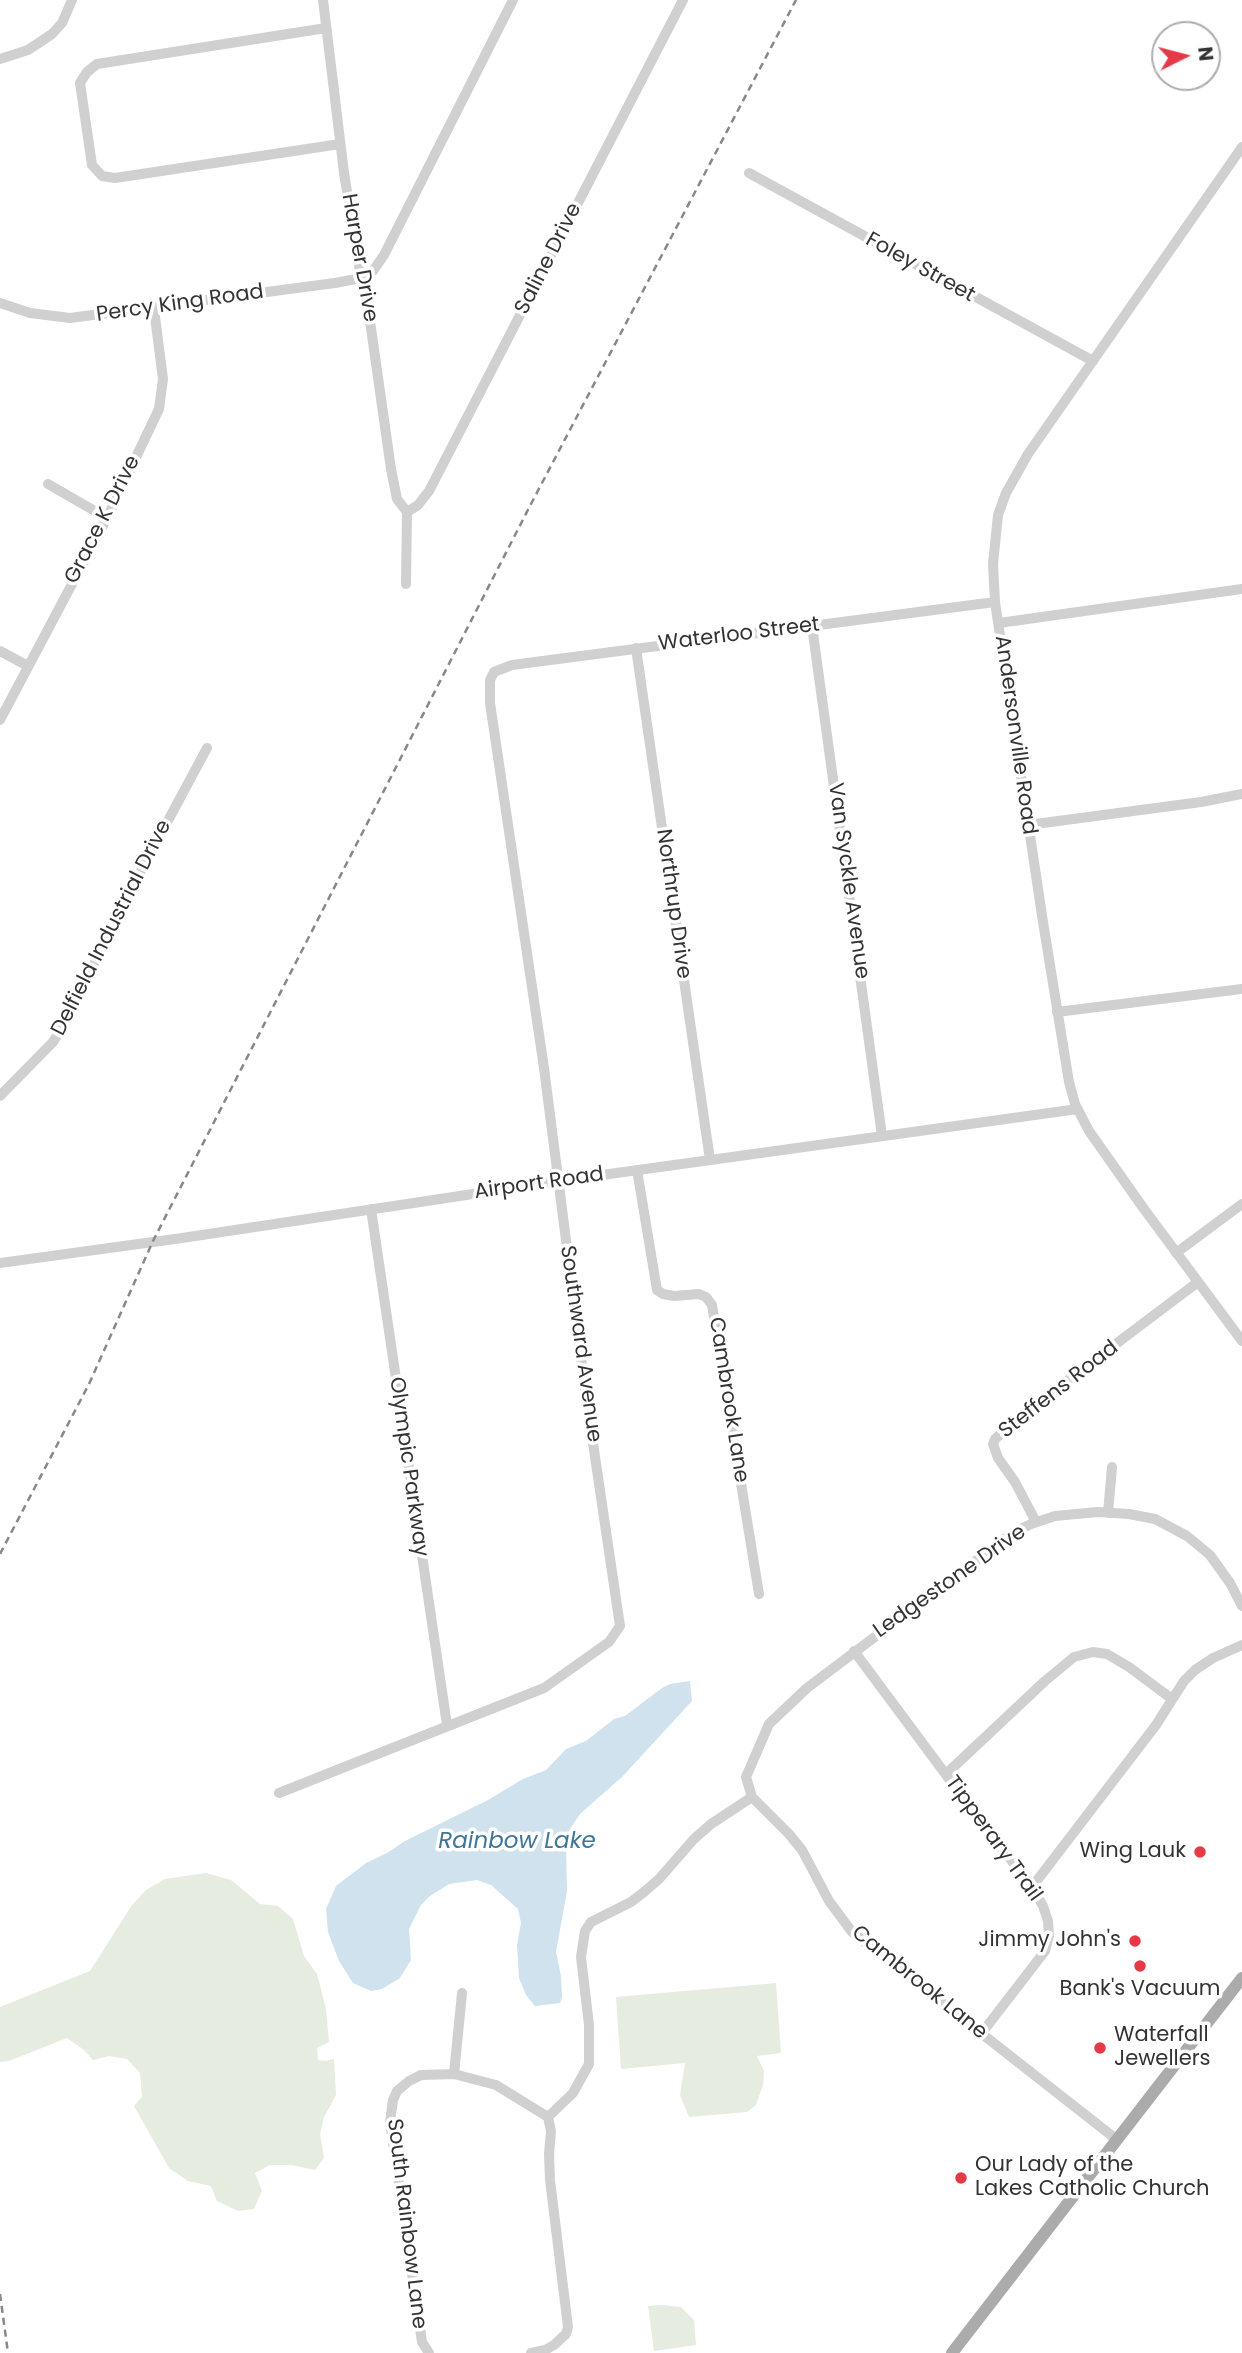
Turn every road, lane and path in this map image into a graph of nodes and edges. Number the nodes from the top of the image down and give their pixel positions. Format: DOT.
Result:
graph roads {
  1 [pos="72,0"];
  2 [pos="323,0"];
  3 [pos="513,0"];
  4 [pos="683,0"];
  5 [pos="326,28"];
  6 [pos="0,59"];
  7 [pos="340,144"];
  8 [pos="1242,147"];
  9 [pos="749,173"];
  10 [pos="361,278"];
  11 [pos="0,303"];
  12 [pos="154,309"];
  13 [pos="1093,361"];
  14 [pos="48,484"];
  15 [pos="407,512"];
  16 [pos="107,518"];
  17 [pos="406,584"];
  18 [pos="1242,589"];
  19 [pos="995,602"];
  20 [pos="999,623"];
  21 [pos="812,626"];
  22 [pos="636,648"];
  23 [pos="0,651"];
  24 [pos="28,666"];
  25 [pos="490,680"];
  26 [pos="0,720"];
  27 [pos="207,748"];
  28 [pos="1242,794"];
  29 [pos="1028,825"];
  30 [pos="1242,989"];
  31 [pos="1058,1012"];
  32 [pos="0,1096"];
  33 [pos="1078,1109"];
  34 [pos="882,1136"];
  35 [pos="710,1160"];
  36 [pos="637,1170"];
  37 [pos="559,1181"];
  38 [pos="1242,1204"];
  39 [pos="371,1209"];
  40 [pos="1176,1253"];
  41 [pos="0,1262"];
  42 [pos="1198,1282"];
  43 [pos="1242,1341"];
  44 [pos="1112,1467"];
  45 [pos="1108,1513"];
  46 [pos="1036,1522"];
  47 [pos="758,1594"];
  48 [pos="1242,1606"];
  49 [pos="1242,1645"];
  50 [pos="854,1651"];
  51 [pos="1172,1699"];
  52 [pos="447,1726"];
  53 [pos="946,1774"];
  54 [pos="279,1793"];
  55 [pos="751,1797"];
  56 [pos="1032,1887"];
  57 [pos="1242,1978"];
  58 [pos="462,1993"];
  59 [pos="981,2034"];
  60 [pos="454,2074"];
  61 [pos="548,2117"];
  62 [pos="1116,2139"];
  63 [pos="429,2353"];
  64 [pos="531,2353"];
  65 [pos="952,2353"];
  1 -- 6 [label="street"];
  2 -- 5 [label="street, Harper Drive"];
  3 -- 10 [label="street"];
  4 -- 15 [label="street, Saline Drive"];
  5 -- 7 [label="street, Harper Drive"];
  5 -- 7 [label="street"];
  7 -- 10 [label="street, Harper Drive"];
  8 -- 13 [label="street, Andersonville Road"];
  9 -- 13 [label="street, Foley Street"];
  10 -- 12 [label="street, Percy King Road"];
  10 -- 15 [label="street, Harper Drive"];
  11 -- 12 [label="street, Percy King Road"];
  12 -- 16 [label="street, Grace K Drive"];
  13 -- 19 [label="street, Andersonville Road"];
  14 -- 16 [label="street"];
  15 -- 17 [label="street"];
  16 -- 24 [label="street, Grace K Drive"];
  18 -- 20 [label="street"];
  19 -- 20 [label="street, Andersonville Road"];
  19 -- 21 [label="street, Waterloo Street"];
  20 -- 29 [label="street, Andersonville Road"];
  21 -- 22 [label="street, Waterloo Street"];
  21 -- 34 [label="street, Van Syckle Avenue"];
  22 -- 25 [label="street, Waterloo Street"];
  22 -- 35 [label="street, Northrup Drive"];
  23 -- 24 [label="street"];
  24 -- 26 [label="street, Grace K Drive"];
  25 -- 37 [label="street, Southward Avenue"];
  27 -- 32 [label="street, Delfield Industrial Drive"];
  28 -- 29 [label="street"];
  29 -- 31 [label="street, Andersonville Road"];
  30 -- 31 [label="street"];
  31 -- 33 [label="street, Andersonville Road"];
  33 -- 34 [label="street, Airport Road"];
  33 -- 40 [label="street, Andersonville Road"];
  34 -- 35 [label="street, Airport Road"];
  35 -- 36 [label="street, Airport Road"];
  36 -- 37 [label="street, Airport Road"];
  36 -- 47 [label="street, Cambrook Lane"];
  37 -- 39 [label="street, Airport Road"];
  37 -- 52 [label="street, Southward Avenue"];
  38 -- 40 [label="street"];
  39 -- 41 [label="street, Airport Road"];
  39 -- 52 [label="street, Olympic Parkway"];
  40 -- 42 [label="street, Andersonville Road"];
  42 -- 43 [label="street, Andersonville Road"];
  42 -- 46 [label="street, Steffens Road"];
  44 -- 45 [label="street"];
  45 -- 46 [label="street, Ledgestone Drive"];
  45 -- 48 [label="street, Ledgestone Drive"];
  46 -- 50 [label="street, Ledgestone Drive"];
  49 -- 51 [label="street"];
  50 -- 53 [label="street, Tipperary Trail"];
  50 -- 55 [label="street, Ledgestone Drive"];
  51 -- 53 [label="street"];
  51 -- 56 [label="street"];
  52 -- 54 [label="street, Southward Avenue"];
  53 -- 56 [label="street, Tipperary Trail"];
  55 -- 59 [label="street, Cambrook Lane"];
  55 -- 61 [label="street"];
  56 -- 59 [label="street, Tipperary Trail"];
  57 -- 62 [label="main road"];
  58 -- 60 [label="street"];
  59 -- 62 [label="street, Cambrook Lane"];
  60 -- 61 [label="street, South Rainbow Lane"];
  60 -- 63 [label="street, South Rainbow Lane"];
  61 -- 64 [label="street"];
  62 -- 65 [label="main road"];
}
